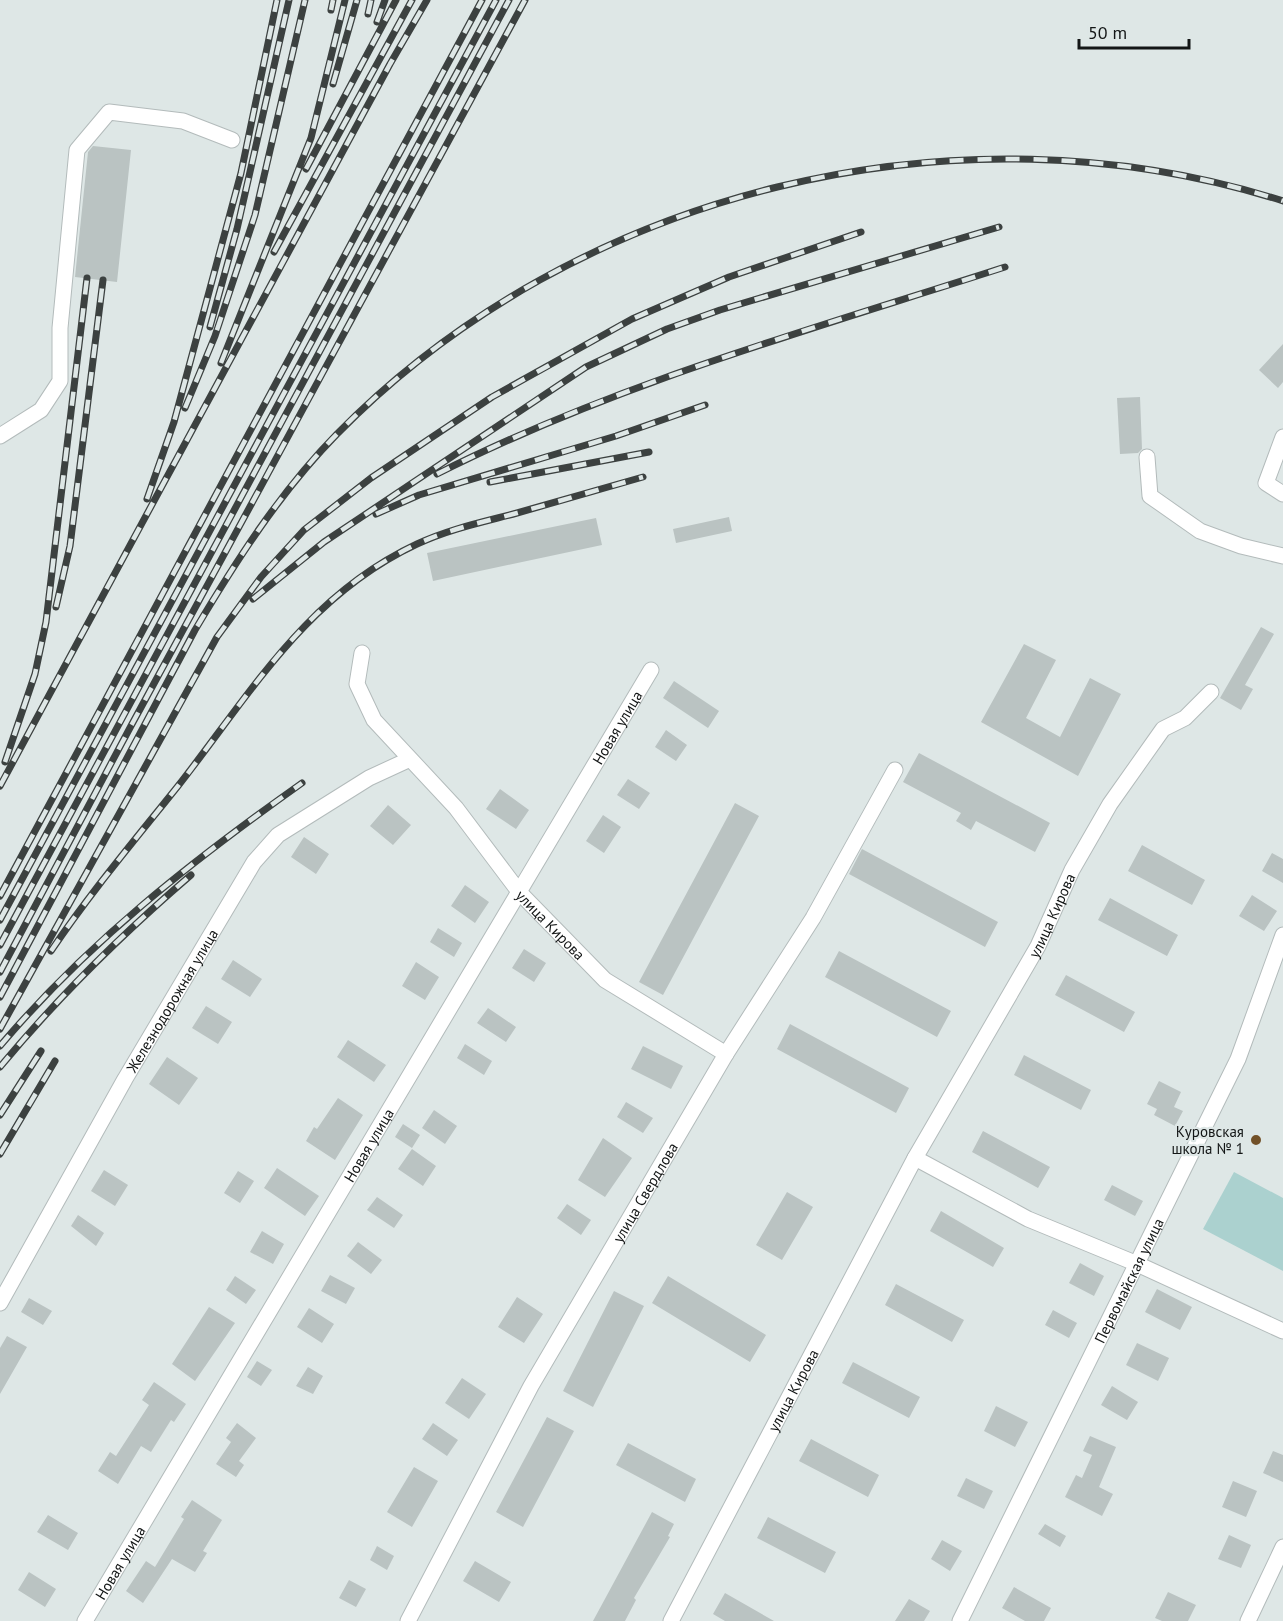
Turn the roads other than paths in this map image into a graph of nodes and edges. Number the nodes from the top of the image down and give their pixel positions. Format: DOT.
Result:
graph roads {
  1 [pos="232,140"];
  2 [pos="0,436"];
  3 [pos="1283,436"];
  4 [pos="1147,457"];
  5 [pos="1283,494"];
  6 [pos="1283,556"];
  7 [pos="362,653"];
  8 [pos="651,670"];
  9 [pos="1211,692"];
  10 [pos="408,760"];
  11 [pos="895,770"];
  12 [pos="520,893"];
  13 [pos="1283,935"];
  14 [pos="726,1054"];
  15 [pos="915,1158"];
  16 [pos="1135,1263"];
  17 [pos="0,1303"];
  18 [pos="1283,1331"];
  19 [pos="1283,1547"];
  20 [pos="85,1621"];
  21 [pos="408,1621"];
  22 [pos="671,1621"];
  23 [pos="960,1621"];
  24 [pos="1248,1621"];
  1 -- 2 [label="street"];
  3 -- 5 [label="street"];
  4 -- 6 [label="street"];
  7 -- 10 [label="street, улица Кирова"];
  8 -- 12 [label="street, Новая улица"];
  9 -- 15 [label="street, улица Кирова"];
  10 -- 12 [label="street, улица Кирова"];
  10 -- 17 [label="street, Железнодорожная улица"];
  11 -- 14 [label="street, улица Свердлова"];
  12 -- 14 [label="street, улица Кирова"];
  12 -- 20 [label="street, Новая улица"];
  13 -- 16 [label="street, Первомайская улица"];
  14 -- 21 [label="street, улица Свердлова"];
  15 -- 16 [label="street"];
  15 -- 22 [label="street, улица Кирова"];
  16 -- 18 [label="street"];
  16 -- 23 [label="street, Первомайская улица"];
  19 -- 24 [label="street"];
}
